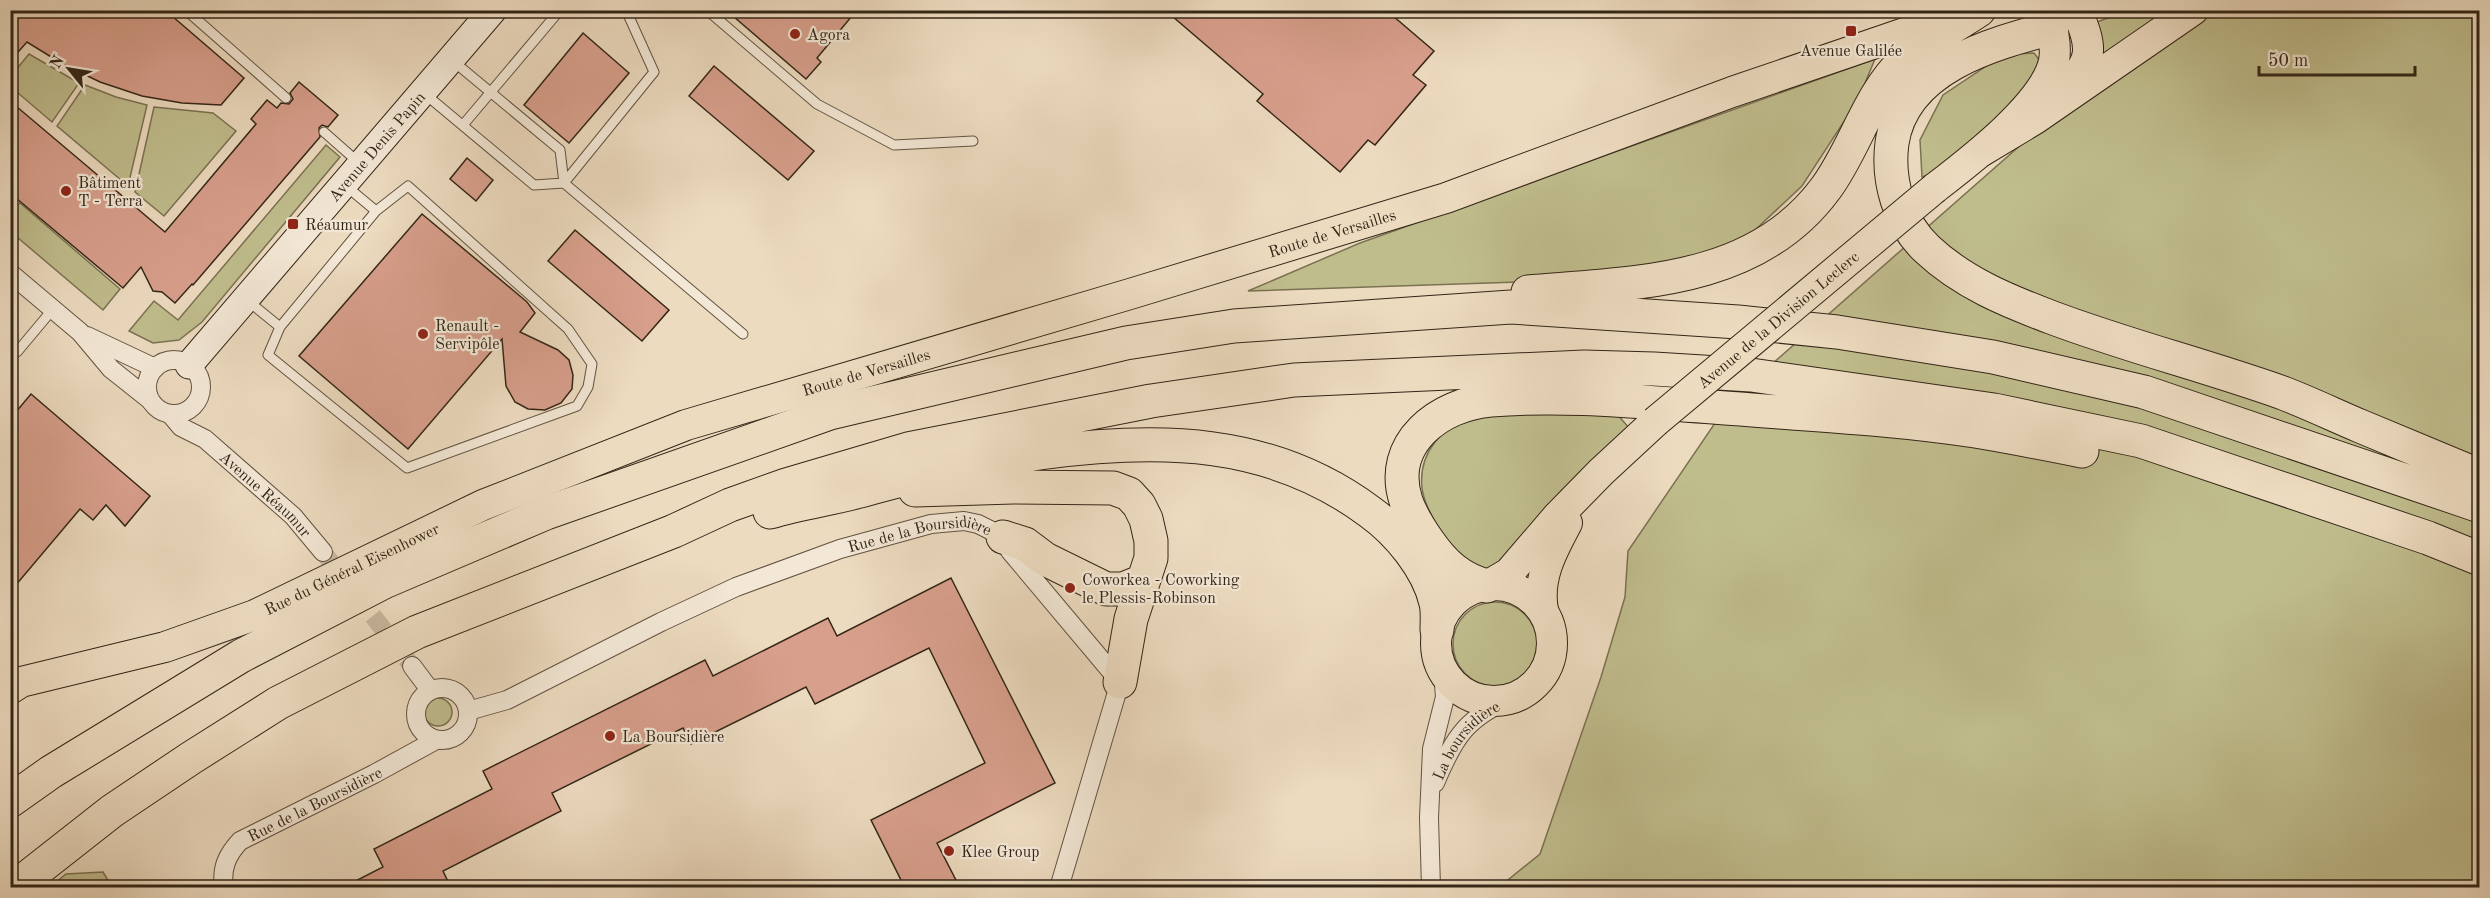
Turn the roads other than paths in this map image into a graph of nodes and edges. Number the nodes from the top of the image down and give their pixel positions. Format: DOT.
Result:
graph roads {
  1 [pos="186,10"];
  2 [pos="493,10"];
  3 [pos="560,10"];
  4 [pos="626,10"];
  5 [pos="707,10"];
  6 [pos="1969,10"];
  7 [pos="1979,10"];
  8 [pos="2193,10"];
  9 [pos="2072,15"];
  10 [pos="451,60"];
  11 [pos="423,92"];
  12 [pos="490,92"];
  13 [pos="286,98"];
  14 [pos="2036,118"];
  15 [pos="463,125"];
  16 [pos="324,132"];
  17 [pos="973,141"];
  18 [pos="1982,151"];
  19 [pos="353,174"];
  20 [pos="564,183"];
  21 [pos="376,211"];
  22 [pos="10,273"];
  23 [pos="246,300"];
  24 [pos="1511,308"];
  25 [pos="53,309"];
  26 [pos="280,327"];
  27 [pos="80,332"];
  28 [pos="743,334"];
  29 [pos="17,352"];
  30 [pos="189,365"];
  31 [pos="155,368"];
  32 [pos="150,400"];
  33 [pos="194,405"];
  34 [pos="170,414"];
  35 [pos="686,425"];
  36 [pos="205,439"];
  37 [pos="2480,476"];
  38 [pos="2267,482"];
  39 [pos="871,488"];
  40 [pos="1582,494"];
  41 [pos="2480,506"];
  42 [pos="674,531"];
  43 [pos="1003,537"];
  44 [pos="323,552"];
  45 [pos="2480,559"];
  46 [pos="1143,581"];
  47 [pos="1487,586"];
  48 [pos="1543,610"];
  49 [pos="1437,630"];
  50 [pos="412,666"];
  51 [pos="1443,671"];
  52 [pos="1120,682"];
  53 [pos="10,689"];
  54 [pos="430,690"];
  55 [pos="1516,696"];
  56 [pos="468,711"];
  57 [pos="436,740"];
  58 [pos="1430,796"];
  59 [pos="10,801"];
  60 [pos="14,888"];
  61 [pos="224,888"];
  62 [pos="1059,888"];
  63 [pos="1431,888"];
  1 -- 13 [label="lane"];
  2 -- 10 [label="main road, Avenue Denis Papin"];
  3 -- 12 [label="lane"];
  4 -- 20 [label="lane"];
  5 -- 17 [label="lane"];
  6 -- 35 [label="main road, Route de Versailles"];
  7 -- 24 [label="highway"];
  8 -- 14 [label="main road"];
  9 -- 14 [label="main road"];
  9 -- 18 [label="main road"];
  9 -- 37 [label="highway"];
  10 -- 11 [label="main road, Avenue Denis Papin"];
  10 -- 12 [label="lane"];
  11 -- 15 [label="lane"];
  11 -- 19 [label="main road, Avenue Denis Papin"];
  12 -- 15 [label="lane"];
  12 -- 20 [label="lane"];
  14 -- 18 [label="main road"];
  15 -- 20 [label="lane"];
  16 -- 19 [label="lane"];
  18 -- 40 [label="main road, Avenue de la Division Leclerc, bridge"];
  19 -- 21 [label="lane"];
  19 -- 23 [label="main road, Avenue Denis Papin"];
  20 -- 28 [label="lane"];
  21 -- 26 [label="lane"];
  21 -- 26 [label="lane"];
  22 -- 25 [label="street"];
  23 -- 26 [label="lane"];
  23 -- 30 [label="main road, Avenue Denis Papin"];
  24 -- 41 [label="highway"];
  24 -- 59 [label="highway"];
  25 -- 27 [label="street"];
  25 -- 29 [label="lane"];
  27 -- 31 [label="street"];
  27 -- 32 [label="street"];
  30 -- 31 [label="street"];
  30 -- 33 [label="street"];
  31 -- 32 [label="street"];
  32 -- 34 [label="street"];
  33 -- 34 [label="street"];
  33 -- 36 [label="street, Avenue Réaumur"];
  34 -- 36 [label="street, Avenue Réaumur"];
  35 -- 53 [label="main road, Rue du Général Eisenhower"];
  36 -- 44 [label="street, Avenue Réaumur"];
  38 -- 42 [label="highway"];
  38 -- 45 [label="highway"];
  38 -- 47 [label="highway"];
  39 -- 42 [label="highway"];
  39 -- 46 [label="highway"];
  39 -- 49 [label="highway"];
  40 -- 47 [label="main road, Avenue de la Division Leclerc"];
  40 -- 48 [label="main road, Avenue de la Division Leclerc"];
  42 -- 60 [label="highway"];
  43 -- 46 [label="highway"];
  43 -- 52 [label="street, Rue de la Boursidière"];
  43 -- 56 [label="street, Rue de la Boursidière"];
  46 -- 52 [label="highway"];
  47 -- 48 [label="main road"];
  47 -- 49 [label="main road"];
  48 -- 55 [label="main road"];
  49 -- 51 [label="main road"];
  50 -- 54 [label="street"];
  51 -- 55 [label="main road"];
  51 -- 58 [label="street, La boursidière"];
  52 -- 62 [label="street"];
  54 -- 56 [label="street"];
  54 -- 57 [label="street"];
  55 -- 58 [label="street, La boursidière"];
  56 -- 57 [label="street, Rue de la Boursidière"];
  57 -- 61 [label="street, Rue de la Boursidière"];
  58 -- 63 [label="street, La boursidière"];
}
